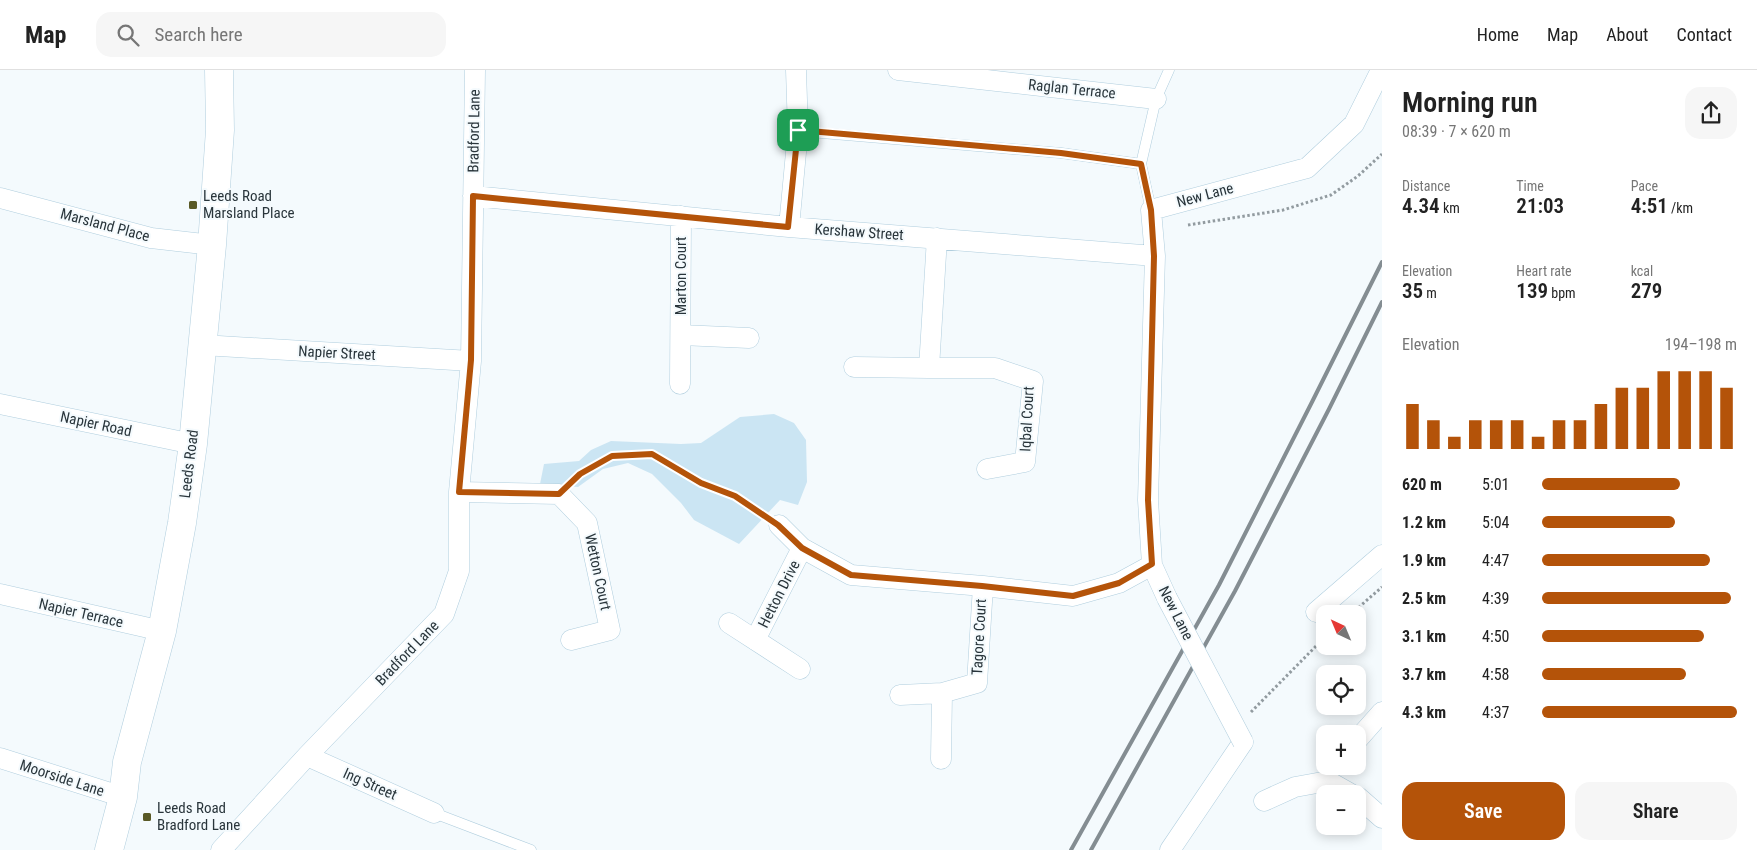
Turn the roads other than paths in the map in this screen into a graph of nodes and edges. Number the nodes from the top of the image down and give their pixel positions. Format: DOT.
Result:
graph roads {
  1 [pos="219,70"];
  2 [pos="475,70"];
  3 [pos="796,70"];
  4 [pos="898,70"];
  5 [pos="1169,70"];
  6 [pos="1381,70"];
  7 [pos="1156,99"];
  8 [pos="798,130"];
  9 [pos="1141,164"];
  10 [pos="473,196"];
  11 [pos="0,198"];
  12 [pos="1151,210"];
  13 [pos="681,216"];
  14 [pos="788,227"];
  15 [pos="937,238"];
  16 [pos="212,245"];
  17 [pos="1154,256"];
  18 [pos="681,335"];
  19 [pos="749,338"];
  20 [pos="202,345"];
  21 [pos="471,360"];
  22 [pos="854,367"];
  23 [pos="929,368"];
  24 [pos="680,384"];
  25 [pos="0,404"];
  26 [pos="193,444"];
  27 [pos="987,469"];
  28 [pos="459,492"];
  29 [pos="778,525"];
  30 [pos="802,548"];
  31 [pos="1382,555"];
  32 [pos="1152,564"];
  33 [pos="982,586"];
  34 [pos="0,594"];
  35 [pos="1324,605"];
  36 [pos="730,623"];
  37 [pos="162,631"];
  38 [pos="571,640"];
  39 [pos="755,640"];
  40 [pos="800,669"];
  41 [pos="942,693"];
  42 [pos="900,694"];
  43 [pos="1382,712"];
  44 [pos="1366,730"];
  45 [pos="307,756"];
  46 [pos="0,758"];
  47 [pos="940,759"];
  48 [pos="1329,775"];
  49 [pos="1333,775"];
  50 [pos="1342,785"];
  51 [pos="123,797"];
  52 [pos="1264,801"];
  53 [pos="1366,804"];
  54 [pos="434,813"];
  55 [pos="1382,818"];
  56 [pos="109,850"];
  57 [pos="221,850"];
  58 [pos="531,850"];
  59 [pos="1170,850"];
  1 -- 16 [label="highway, Leeds Road"];
  2 -- 10 [label="street, Bradford Lane"];
  3 -- 8 [label="street"];
  4 -- 7 [label="street, Raglan Terrace"];
  5 -- 7 [label="lane"];
  6 -- 12 [label="street, New Lane"];
  7 -- 9 [label="lane"];
  8 -- 9 [label="lane"];
  8 -- 14 [label="street"];
  9 -- 12 [label="lane"];
  10 -- 13 [label="street, Kershaw Street"];
  10 -- 21 [label="street, Bradford Lane"];
  11 -- 16 [label="street, Marsland Place"];
  12 -- 17 [label="street, New Lane"];
  13 -- 14 [label="street, Kershaw Street"];
  13 -- 18 [label="street, Marton Court"];
  14 -- 15 [label="street, Kershaw Street"];
  15 -- 17 [label="street, Kershaw Street"];
  15 -- 23 [label="street"];
  16 -- 20 [label="highway, Leeds Road"];
  17 -- 32 [label="street, New Lane"];
  18 -- 19 [label="street, Marton Court"];
  18 -- 24 [label="street, Marton Court"];
  20 -- 21 [label="street, Napier Street"];
  20 -- 26 [label="highway, Leeds Road"];
  21 -- 28 [label="street, Bradford Lane"];
  22 -- 23 [label="street, Iqbal Court"];
  23 -- 27 [label="street, Iqbal Court"];
  25 -- 26 [label="street, Napier Road"];
  26 -- 37 [label="highway, Leeds Road"];
  28 -- 38 [label="street, Wetton Court"];
  28 -- 45 [label="street, Bradford Lane"];
  29 -- 30 [label="street, Hetton Drive"];
  30 -- 33 [label="street, Hetton Drive"];
  30 -- 39 [label="street, Hetton Drive"];
  31 -- 35 [label="street"];
  32 -- 33 [label="street, Hetton Drive"];
  32 -- 59 [label="street, New Lane, bridge"];
  33 -- 41 [label="street, Tagore Court"];
  34 -- 37 [label="street, Napier Terrace"];
  36 -- 39 [label="street, Hetton Drive"];
  37 -- 51 [label="highway, Leeds Road"];
  39 -- 40 [label="street, Hetton Drive"];
  41 -- 42 [label="street, Tagore Court"];
  41 -- 47 [label="street"];
  43 -- 44 [label="street"];
  45 -- 54 [label="street, Ing Street"];
  45 -- 57 [label="street, Bradford Lane"];
  46 -- 51 [label="street, Moorside Lane"];
  48 -- 52 [label="street"];
  49 -- 50 [label="street"];
  51 -- 56 [label="highway, Leeds Road"];
  53 -- 55 [label="street"];
  54 -- 58 [label="lane"];
}
